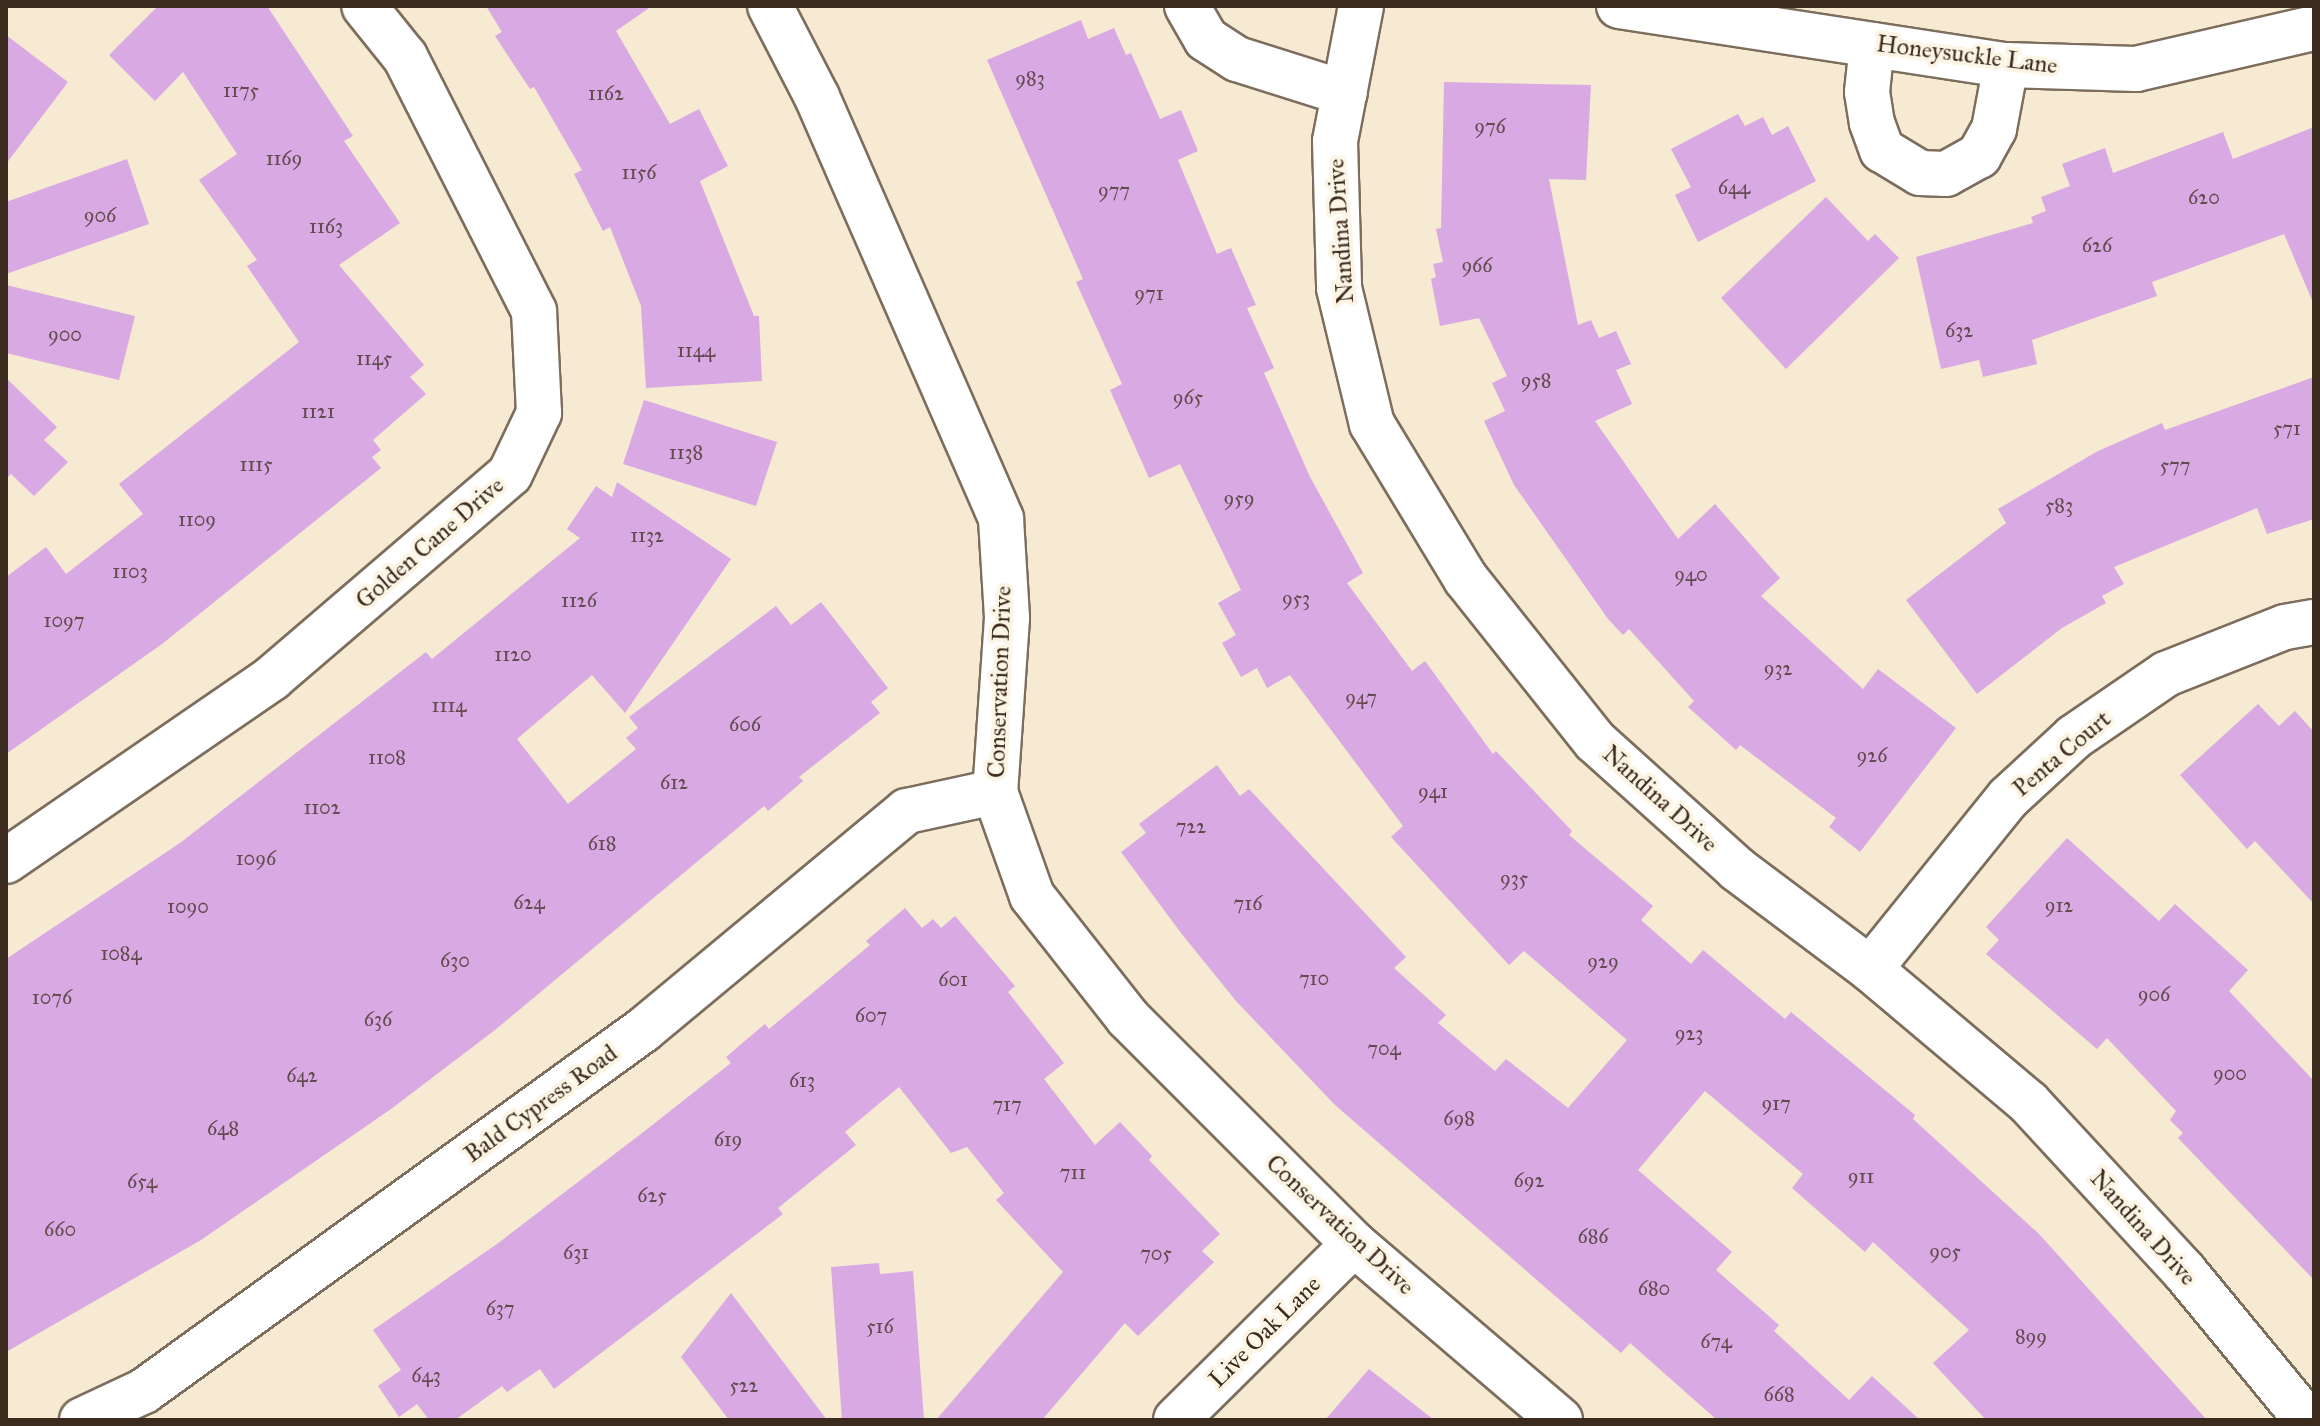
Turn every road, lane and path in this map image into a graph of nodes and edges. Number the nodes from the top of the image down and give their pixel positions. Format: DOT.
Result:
graph roads {
  1 [pos="364,6"];
  2 [pos="770,6"];
  3 [pos="1187,6"];
  4 [pos="1361,6"];
  5 [pos="1619,6"];
  6 [pos="2314,28"];
  7 [pos="1872,45"];
  8 [pos="2006,65"];
  9 [pos="1345,93"];
  10 [pos="2314,622"];
  11 [pos="995,792"];
  12 [pos="6,861"];
  13 [pos="1870,969"];
  14 [pos="1354,1244"];
  15 [pos="152,1406"];
  16 [pos="82,1420"];
  17 [pos="1176,1420"];
  18 [pos="1560,1420"];
  19 [pos="2307,1420"];
  1 -- 12 [label="street, Golden Cane Drive"];
  2 -- 11 [label="street, Conservation Drive"];
  3 -- 9 [label="street"];
  4 -- 9 [label="street, Nandina Drive"];
  5 -- 7 [label="street, Honeysuckle Lane"];
  6 -- 8 [label="street, Honeysuckle Lane"];
  7 -- 8 [label="street, Honeysuckle Lane"];
  7 -- 8 [label="street"];
  9 -- 13 [label="street, Nandina Drive"];
  10 -- 13 [label="street, Penta Court"];
  11 -- 14 [label="street, Conservation Drive"];
  11 -- 15 [label="street, Bald Cypress Road"];
  13 -- 19 [label="street, Nandina Drive"];
  14 -- 17 [label="street, Live Oak Lane"];
  14 -- 18 [label="street, Conservation Drive"];
  15 -- 16 [label="street, Bald Cypress Road"];
}
